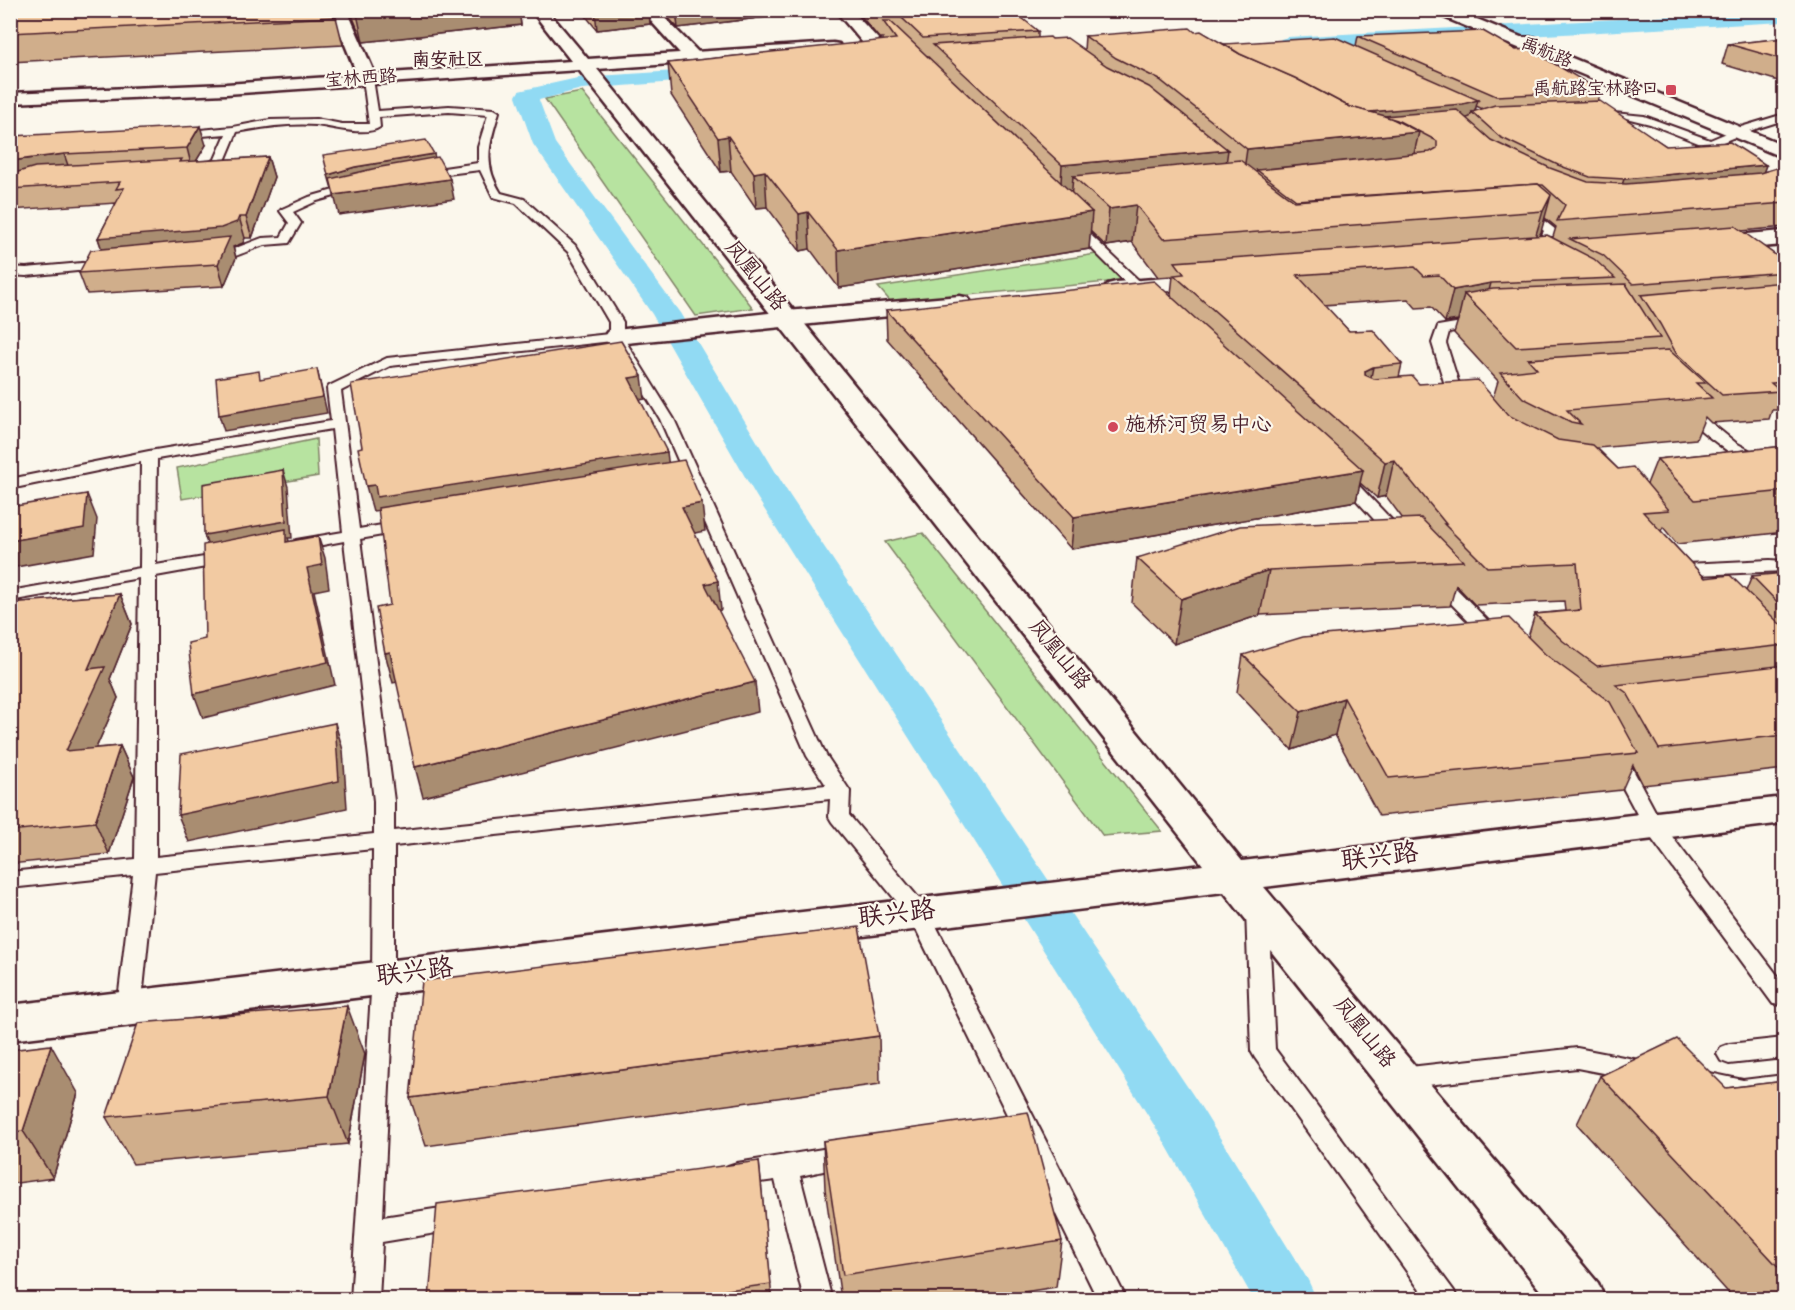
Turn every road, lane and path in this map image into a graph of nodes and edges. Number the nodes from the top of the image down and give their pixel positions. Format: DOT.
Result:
graph roads {
  1 [pos="339,10"];
  2 [pos="538,10"];
  3 [pos="648,10"];
  4 [pos="842,10"];
  5 [pos="1440,10"];
  6 [pos="1464,15"];
  7 [pos="1520,38"];
  8 [pos="1482,40"];
  9 [pos="693,57"];
  10 [pos="594,77"];
  11 [pos="368,79"];
  12 [pos="10,98"];
  13 [pos="373,114"];
  14 [pos="1584,114"];
  15 [pos="1785,117"];
  16 [pos="233,130"];
  17 [pos="1741,130"];
  18 [pos="165,136"];
  19 [pos="1710,144"];
  20 [pos="1785,144"];
  21 [pos="1785,152"];
  22 [pos="1738,162"];
  23 [pos="484,166"];
  24 [pos="183,173"];
  25 [pos="408,176"];
  26 [pos="365,185"];
  27 [pos="1064,214"];
  28 [pos="1508,216"];
  29 [pos="1785,238"];
  30 [pos="1690,245"];
  31 [pos="196,257"];
  32 [pos="1547,258"];
  33 [pos="1513,259"];
  34 [pos="116,264"];
  35 [pos="10,271"];
  36 [pos="1243,279"];
  37 [pos="1138,288"];
  38 [pos="1090,291"];
  39 [pos="985,300"];
  40 [pos="1164,312"];
  41 [pos="787,318"];
  42 [pos="1494,322"];
  43 [pos="616,337"];
  44 [pos="1674,399"];
  45 [pos="1442,400"];
  46 [pos="338,424"];
  47 [pos="149,456"];
  48 [pos="1330,465"];
  49 [pos="1785,474"];
  50 [pos="10,484"];
  51 [pos="422,523"];
  52 [pos="352,534"];
  53 [pos="284,547"];
  54 [pos="1412,551"];
  55 [pos="250,554"];
  56 [pos="1674,555"];
  57 [pos="1785,566"];
  58 [pos="1428,568"];
  59 [pos="1686,568"];
  60 [pos="148,573"];
  61 [pos="1701,584"];
  62 [pos="10,597"];
  63 [pos="1508,652"];
  64 [pos="1609,744"];
  65 [pos="840,791"];
  66 [pos="1785,810"];
  67 [pos="1653,826"];
  68 [pos="383,839"];
  69 [pos="145,865"];
  70 [pos="10,880"];
  71 [pos="1245,890"];
  72 [pos="928,913"];
  73 [pos="383,978"];
  74 [pos="1780,997"];
  75 [pos="129,1009"];
  76 [pos="10,1023"];
  77 [pos="1785,1048"];
  78 [pos="1729,1054"];
  79 [pos="1399,1078"];
  80 [pos="1785,1085"];
  81 [pos="865,1153"];
  82 [pos="785,1167"];
  83 [pos="716,1178"];
  84 [pos="484,1214"];
  85 [pos="368,1232"];
  86 [pos="365,1299"];
  87 [pos="818,1299"];
  88 [pos="1113,1299"];
  89 [pos="1444,1299"];
  90 [pos="1580,1299"];
  1 -- 11 [label="street"];
  2 -- 10 [label="street, 凤凰山路"];
  3 -- 9 [label="street"];
  4 -- 9 [label="street, 宝林西路"];
  5 -- 6 [label="street, 禹航路"];
  6 -- 7 [label="street, 禹航路"];
  6 -- 7 [label="street, 禹航路"];
  7 -- 8 [label="lane"];
  7 -- 17 [label="street, 禹航路"];
  9 -- 10 [label="street, 宝林西路"];
  10 -- 11 [label="street, 宝林西路"];
  10 -- 41 [label="street, 凤凰山路"];
  11 -- 12 [label="street, 宝林西路"];
  11 -- 13 [label="lane"];
  13 -- 16 [label="lane"];
  13 -- 23 [label="lane"];
  14 -- 19 [label="lane"];
  15 -- 17 [label="lane"];
  16 -- 18 [label="lane"];
  16 -- 24 [label="lane"];
  17 -- 19 [label="lane"];
  17 -- 20 [label="street, 禹航路"];
  17 -- 21 [label="street, 禹航路"];
  19 -- 22 [label="lane"];
  23 -- 25 [label="lane"];
  23 -- 43 [label="lane"];
  26 -- 31 [label="lane"];
  27 -- 37 [label="lane"];
  28 -- 32 [label="lane"];
  29 -- 30 [label="street"];
  32 -- 33 [label="street"];
  34 -- 35 [label="lane"];
  36 -- 37 [label="street"];
  37 -- 38 [label="street"];
  37 -- 40 [label="lane"];
  39 -- 41 [label="street"];
  41 -- 43 [label="street"];
  41 -- 71 [label="street, 凤凰山路"];
  42 -- 45 [label="lane"];
  43 -- 46 [label="lane"];
  43 -- 65 [label="lane"];
  44 -- 49 [label="lane"];
  46 -- 47 [label="lane"];
  46 -- 52 [label="lane"];
  47 -- 50 [label="lane"];
  47 -- 60 [label="lane"];
  48 -- 54 [label="lane"];
  51 -- 52 [label="lane"];
  52 -- 53 [label="lane"];
  52 -- 68 [label="lane"];
  55 -- 60 [label="lane"];
  56 -- 59 [label="lane"];
  57 -- 59 [label="lane"];
  58 -- 63 [label="lane"];
  59 -- 61 [label="lane"];
  60 -- 62 [label="lane"];
  60 -- 69 [label="lane"];
  64 -- 67 [label="lane"];
  65 -- 68 [label="lane"];
  65 -- 72 [label="lane"];
  66 -- 67 [label="street, 联兴路"];
  67 -- 71 [label="street, 联兴路"];
  67 -- 74 [label="lane"];
  68 -- 69 [label="lane"];
  68 -- 73 [label="lane"];
  69 -- 70 [label="lane"];
  69 -- 75 [label="lane"];
  71 -- 72 [label="street, 联兴路"];
  71 -- 79 [label="street, 凤凰山路"];
  71 -- 89 [label="lane"];
  72 -- 73 [label="street, 联兴路"];
  72 -- 88 [label="lane"];
  73 -- 75 [label="street, 联兴路"];
  73 -- 85 [label="lane"];
  75 -- 76 [label="street, 联兴路"];
  77 -- 78 [label="lane"];
  79 -- 80 [label="lane"];
  79 -- 90 [label="street, 凤凰山路"];
  81 -- 82 [label="lane"];
  82 -- 83 [label="lane"];
  82 -- 87 [label="lane"];
  84 -- 85 [label="lane"];
  85 -- 86 [label="lane"];
}
